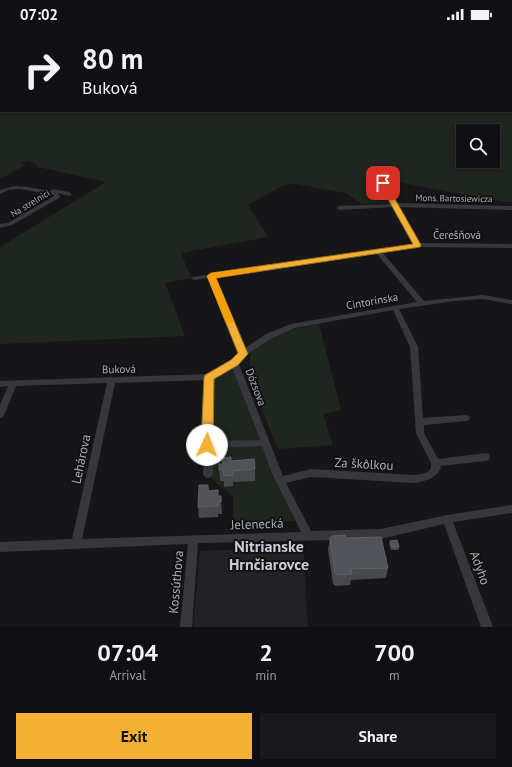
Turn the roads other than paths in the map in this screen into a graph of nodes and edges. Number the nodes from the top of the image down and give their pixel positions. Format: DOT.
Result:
graph roads {
  1 [pos="383,183"];
  2 [pos="13,184"];
  3 [pos="26,188"];
  4 [pos="0,192"];
  5 [pos="47,192"];
  6 [pos="69,194"];
  7 [pos="395,205"];
  8 [pos="339,208"];
  9 [pos="512,208"];
  10 [pos="0,226"];
  11 [pos="418,245"];
  12 [pos="512,246"];
  13 [pos="378,252"];
  14 [pos="211,276"];
  15 [pos="194,278"];
  16 [pos="483,297"];
  17 [pos="512,298"];
  18 [pos="512,302"];
  19 [pos="422,303"];
  20 [pos="395,308"];
  21 [pos="243,354"];
  22 [pos="234,362"];
  23 [pos="209,378"];
  24 [pos="112,380"];
  25 [pos="12,383"];
  26 [pos="0,384"];
  27 [pos="0,415"];
  28 [pos="466,418"];
  29 [pos="419,422"];
  30 [pos="265,443"];
  31 [pos="207,445"];
  32 [pos="486,457"];
  33 [pos="435,463"];
  34 [pos="208,474"];
  35 [pos="280,480"];
  36 [pos="512,509"];
  37 [pos="447,519"];
  38 [pos="308,536"];
  39 [pos="193,539"];
  40 [pos="76,543"];
  41 [pos="0,547"];
  42 [pos="186,627"];
  43 [pos="487,627"];
  1 -- 7 [label="street"];
  2 -- 3 [label="street"];
  3 -- 4 [label="street, Na strelnici"];
  3 -- 5 [label="street, Na strelnici"];
  5 -- 6 [label="street"];
  5 -- 10 [label="street, Na strelnici"];
  7 -- 8 [label="street, Mons. Bartosiewicza"];
  7 -- 9 [label="street, Mons. Bartosiewicza"];
  7 -- 11 [label="street"];
  11 -- 12 [label="street, Čerešňová"];
  11 -- 13 [label="street, Čerešňová"];
  13 -- 14 [label="street, Čerešňová"];
  13 -- 19 [label="street"];
  14 -- 15 [label="street, Čerešňová"];
  14 -- 21 [label="street, Dózsova"];
  16 -- 17 [label="street"];
  16 -- 18 [label="street, Cintorínska"];
  16 -- 19 [label="street, Cintorínska"];
  19 -- 20 [label="street, Cintorínska"];
  20 -- 21 [label="street, Cintorínska"];
  20 -- 29 [label="street"];
  21 -- 22 [label="street, Dózsova"];
  22 -- 23 [label="street"];
  22 -- 30 [label="street, Dózsova"];
  23 -- 24 [label="street, Buková"];
  23 -- 31 [label="street"];
  24 -- 25 [label="street, Buková"];
  24 -- 40 [label="street, Lehárova"];
  25 -- 26 [label="street, Buková"];
  25 -- 27 [label="street"];
  28 -- 29 [label="street"];
  29 -- 33 [label="street"];
  30 -- 31 [label="street"];
  30 -- 35 [label="street, Dózsova"];
  31 -- 34 [label="street"];
  32 -- 33 [label="street"];
  33 -- 35 [label="street, Za škôlkou"];
  35 -- 38 [label="street, Dózsova"];
  36 -- 37 [label="street, Jelenecká"];
  37 -- 38 [label="street, Jelenecká"];
  37 -- 43 [label="street, Adyho"];
  38 -- 39 [label="street, Jelenecká"];
  39 -- 40 [label="street, Jelenecká"];
  39 -- 42 [label="street, Kossúthova"];
  40 -- 41 [label="street, Jelenecká"];
}
